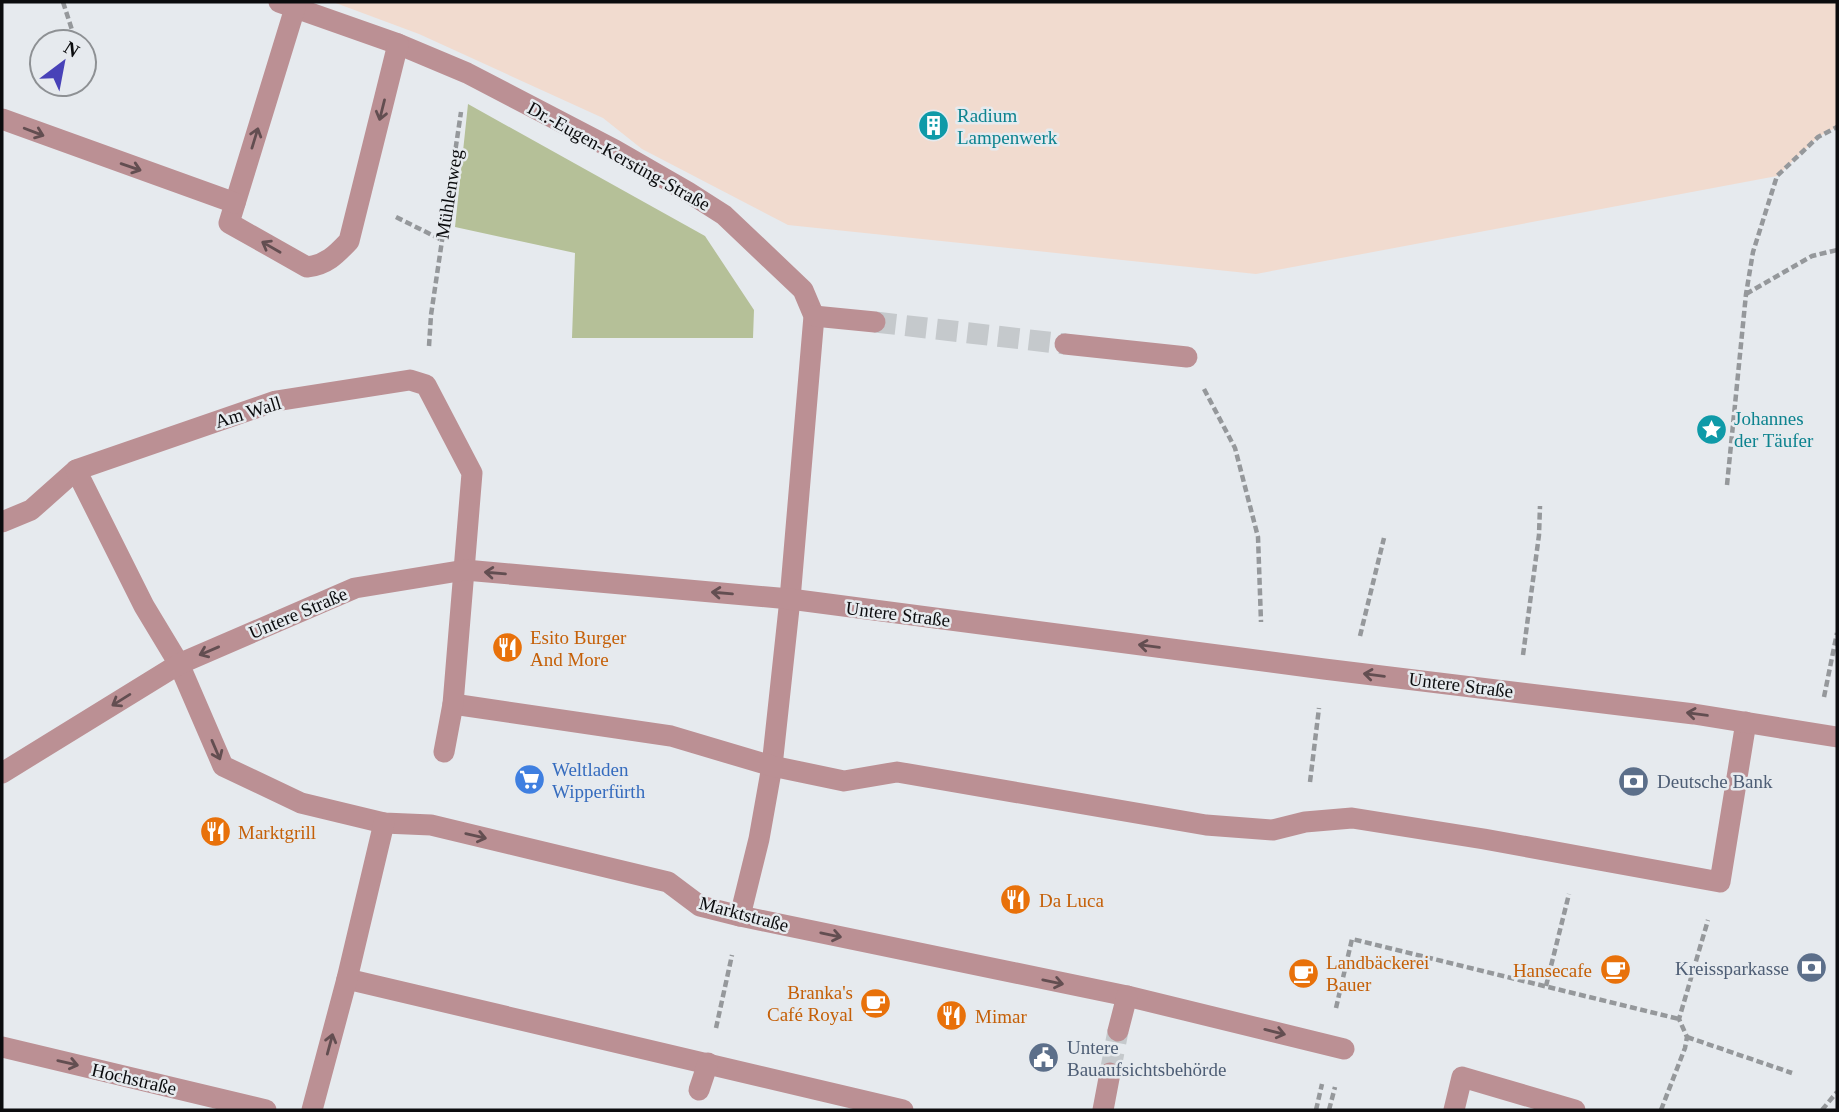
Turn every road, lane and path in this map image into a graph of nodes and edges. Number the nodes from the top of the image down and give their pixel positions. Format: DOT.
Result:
graph roads {
  1 [pos="63,2"];
  2 [pos="287,5"];
  3 [pos="71,28"];
  4 [pos="398,44"];
  5 [pos="467,73"];
  6 [pos="2,119"];
  7 [pos="1837,127"];
  8 [pos="361,199"];
  9 [pos="234,203"];
  10 [pos="442,240"];
  11 [pos="1837,250"];
  12 [pos="1746,294"];
  13 [pos="431,315"];
  14 [pos="814,316"];
  15 [pos="875,322"];
  16 [pos="1065,344"];
  17 [pos="1187,357"];
  18 [pos="76,470"];
  19 [pos="1727,485"];
  20 [pos="1540,506"];
  21 [pos="2,522"];
  22 [pos="1384,538"];
  23 [pos="465,570"];
  24 [pos="790,599"];
  25 [pos="1365,615"];
  26 [pos="1837,633"];
  27 [pos="1263,661"];
  28 [pos="179,664"];
  29 [pos="1324,669"];
  30 [pos="1518,692"];
  31 [pos="453,704"];
  32 [pos="1746,722"];
  33 [pos="1827,735"];
  34 [pos="444,752"];
  35 [pos="772,766"];
  36 [pos="2,774"];
  37 [pos="1305,822"];
  38 [pos="384,823"];
  39 [pos="1579,856"];
  40 [pos="1720,882"];
  41 [pos="740,916"];
  42 [pos="347,979"];
  43 [pos="1546,986"];
  44 [pos="1127,996"];
  45 [pos="1679,1019"];
  46 [pos="1118,1031"];
  47 [pos="1687,1037"];
  48 [pos="1318,1043"];
  49 [pos="2,1047"];
  50 [pos="1344,1049"];
  51 [pos="708,1063"];
  52 [pos="1110,1073"];
  53 [pos="1792,1073"];
  54 [pos="699,1090"];
  55 [pos="1321,1090"];
  56 [pos="1837,1092"];
  57 [pos="266,1110"];
  58 [pos="312,1110"];
  59 [pos="903,1110"];
  60 [pos="1103,1110"];
  61 [pos="1316,1110"];
  62 [pos="1454,1110"];
  63 [pos="1575,1110"];
  64 [pos="1661,1110"];
  65 [pos="1822,1110"];
  1 -- 3 [label="path"];
  2 -- 4 [label="street, Dr.-Eugen-Kersting-Straße"];
  9 -- 2 [label="street, one-way"];
  4 -- 5 [label="street, Dr.-Eugen-Kersting-Straße"];
  4 -- 8 [label="street, one-way"];
  5 -- 10 [label="path, Mühlenweg"];
  5 -- 14 [label="street, Dr.-Eugen-Kersting-Straße"];
  6 -- 9 [label="street, one-way"];
  7 -- 12 [label="path"];
  8 -- 9 [label="street, one-way"];
  8 -- 10 [label="path"];
  10 -- 13 [label="path, Mühlenweg"];
  11 -- 12 [label="path"];
  12 -- 19 [label="path"];
  14 -- 15 [label="street"];
  14 -- 24 [label="street"];
  16 -- 17 [label="street"];
  17 -- 27 [label="path"];
  18 -- 21 [label="street, Am Wall"];
  18 -- 23 [label="street, Am Wall"];
  18 -- 28 [label="street"];
  20 -- 30 [label="path"];
  22 -- 25 [label="path"];
  24 -- 23 [label="street, Untere Straße, one-way"];
  23 -- 28 [label="street, Untere Straße, one-way"];
  23 -- 31 [label="street"];
  27 -- 24 [label="street, Untere Straße, one-way"];
  24 -- 35 [label="street"];
  26 -- 33 [label="path"];
  27 -- 29 [label="street, Untere Straße"];
  28 -- 36 [label="street, Untere Straße, one-way"];
  28 -- 38 [label="street, Marktstraße, one-way"];
  30 -- 29 [label="street, Untere Straße, one-way"];
  29 -- 37 [label="path"];
  32 -- 30 [label="street, Untere Straße, one-way"];
  31 -- 34 [label="street"];
  31 -- 35 [label="street"];
  32 -- 33 [label="street, Untere Straße"];
  32 -- 40 [label="street"];
  35 -- 37 [label="street"];
  35 -- 41 [label="street"];
  37 -- 39 [label="street"];
  38 -- 41 [label="street, Marktstraße, one-way"];
  38 -- 42 [label="street"];
  39 -- 40 [label="street"];
  39 -- 43 [label="path"];
  40 -- 45 [label="path"];
  41 -- 44 [label="street, Marktstraße, one-way"];
  41 -- 51 [label="path"];
  42 -- 51 [label="street"];
  58 -- 42 [label="street, one-way"];
  43 -- 45 [label="path"];
  43 -- 48 [label="path"];
  44 -- 46 [label="street"];
  44 -- 48 [label="street, Marktstraße, one-way"];
  45 -- 47 [label="path"];
  47 -- 53 [label="path"];
  47 -- 64 [label="path"];
  48 -- 50 [label="street, Marktstraße"];
  49 -- 57 [label="street, Hochstraße, one-way"];
  51 -- 54 [label="street"];
  51 -- 59 [label="street"];
  52 -- 60 [label="street"];
  55 -- 61 [label="path"];
  56 -- 65 [label="path"];
  62 -- 63 [label="street"];
}
